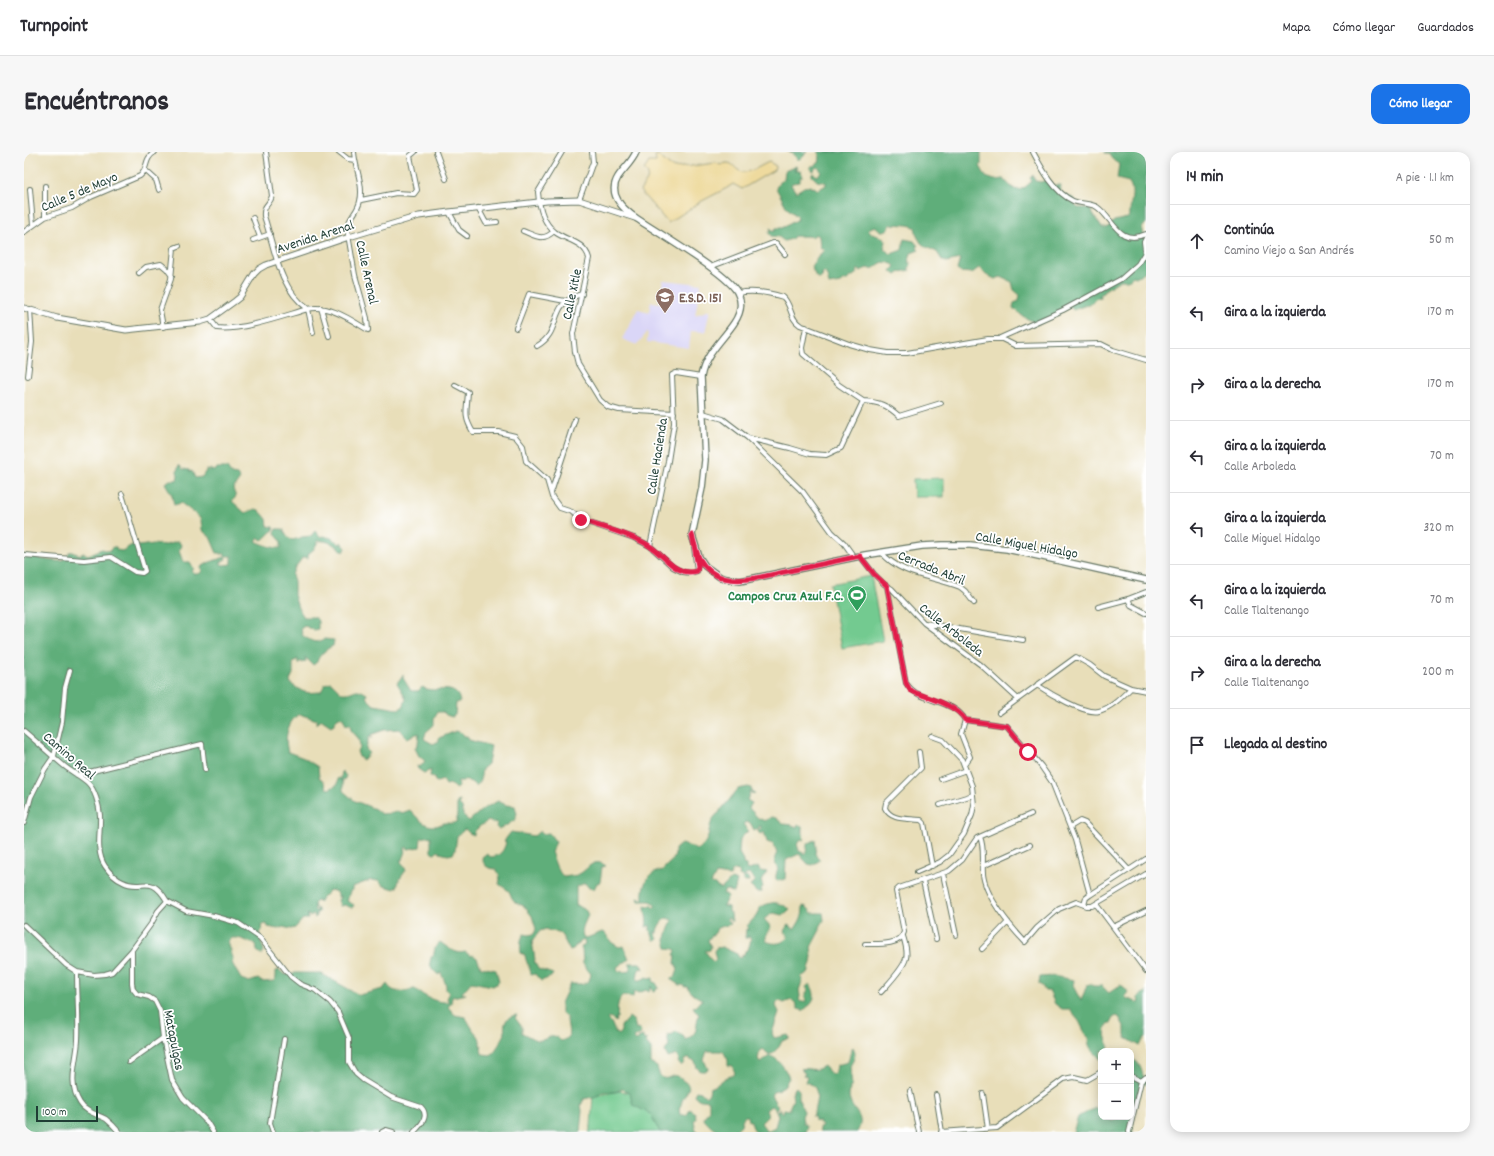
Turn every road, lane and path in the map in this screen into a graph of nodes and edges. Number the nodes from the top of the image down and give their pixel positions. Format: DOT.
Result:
graph roads {
  1 [pos="155,152"];
  2 [pos="266,152"];
  3 [pos="339,152"];
  4 [pos="354,152"];
  5 [pos="415,152"];
  6 [pos="436,152"];
  7 [pos="562,152"];
  8 [pos="592,152"];
  9 [pos="636,152"];
  10 [pos="1033,152"];
  11 [pos="355,160"];
  12 [pos="144,170"];
  13 [pos="446,179"];
  14 [pos="45,186"];
  15 [pos="30,189"];
  16 [pos="159,190"];
  17 [pos="361,200"];
  18 [pos="579,200"];
  19 [pos="539,202"];
  20 [pos="478,208"];
  21 [pos="449,212"];
  22 [pos="45,217"];
  23 [pos="253,218"];
  24 [pos="636,218"];
  25 [pos="497,222"];
  26 [pos="33,224"];
  27 [pos="523,231"];
  28 [pos="554,231"];
  29 [pos="24,232"];
  30 [pos="270,234"];
  31 [pos="1146,234"];
  32 [pos="467,236"];
  33 [pos="260,237"];
  34 [pos="349,237"];
  35 [pos="1146,238"];
  36 [pos="253,240"];
  37 [pos="179,246"];
  38 [pos="785,254"];
  39 [pos="277,261"];
  40 [pos="710,267"];
  41 [pos="139,273"];
  42 [pos="172,276"];
  43 [pos="738,293"];
  44 [pos="582,294"];
  45 [pos="565,301"];
  46 [pos="27,308"];
  47 [pos="321,308"];
  48 [pos="308,309"];
  49 [pos="210,319"];
  50 [pos="163,327"];
  51 [pos="806,327"];
  52 [pos="516,328"];
  53 [pos="313,333"];
  54 [pos="329,336"];
  55 [pos="998,339"];
  56 [pos="537,346"];
  57 [pos="1146,360"];
  58 [pos="28,376"];
  59 [pos="701,377"];
  60 [pos="454,386"];
  61 [pos="863,401"];
  62 [pos="941,403"];
  63 [pos="674,413"];
  64 [pos="703,413"];
  65 [pos="575,419"];
  66 [pos="748,438"];
  67 [pos="551,493"];
  68 [pos="122,494"];
  69 [pos="692,535"];
  70 [pos="650,546"];
  71 [pos="881,552"];
  72 [pos="24,555"];
  73 [pos="857,556"];
  74 [pos="1146,580"];
  75 [pos="887,586"];
  76 [pos="1146,592"];
  77 [pos="1128,599"];
  78 [pos="974,603"];
  79 [pos="1098,607"];
  80 [pos="1146,613"];
  81 [pos="924,623"];
  82 [pos="1023,640"];
  83 [pos="70,670"];
  84 [pos="1037,685"];
  85 [pos="1131,688"];
  86 [pos="1146,691"];
  87 [pos="1018,700"];
  88 [pos="999,713"];
  89 [pos="965,720"];
  90 [pos="24,731"];
  91 [pos="932,736"];
  92 [pos="919,752"];
  93 [pos="54,756"];
  94 [pos="964,765"];
  95 [pos="205,770"];
  96 [pos="966,770"];
  97 [pos="77,775"];
  98 [pos="942,779"];
  99 [pos="973,795"];
  100 [pos="940,805"];
  101 [pos="1031,814"];
  102 [pos="24,823"];
  103 [pos="1070,827"];
  104 [pos="980,837"];
  105 [pos="1030,845"];
  106 [pos="1146,859"];
  107 [pos="932,866"];
  108 [pos="983,866"];
  109 [pos="1129,870"];
  110 [pos="917,872"];
  111 [pos="943,874"];
  112 [pos="1146,874"];
  113 [pos="923,881"];
  114 [pos="1090,895"];
  115 [pos="167,901"];
  116 [pos="1096,904"];
  117 [pos="1084,905"];
  118 [pos="1146,911"];
  119 [pos="1008,922"];
  120 [pos="24,925"];
  121 [pos="1113,927"];
  122 [pos="956,935"];
  123 [pos="903,936"];
  124 [pos="936,939"];
  125 [pos="865,944"];
  126 [pos="982,949"];
  127 [pos="132,950"];
  128 [pos="1146,962"];
  129 [pos="1142,965"];
  130 [pos="1146,971"];
  131 [pos="77,972"];
  132 [pos="881,992"];
  133 [pos="163,1038"];
  134 [pos="284,1039"];
  135 [pos="129,1062"];
  136 [pos="1098,1074"];
  137 [pos="1146,1077"];
  138 [pos="1134,1078"];
  139 [pos="1141,1081"];
  140 [pos="910,1091"];
  141 [pos="983,1094"];
  142 [pos="936,1095"];
  143 [pos="988,1129"];
  144 [pos="119,1132"];
  145 [pos="213,1132"];
  146 [pos="273,1132"];
  147 [pos="382,1132"];
  148 [pos="393,1132"];
  149 [pos="414,1132"];
  150 [pos="919,1132"];
  151 [pos="942,1132"];
  152 [pos="1128,1132"];
  1 -- 12 [label="street, Calle 5 de Mayo"];
  2 -- 30 [label="street"];
  3 -- 11 [label="street"];
  4 -- 11 [label="street"];
  5 -- 17 [label="street"];
  6 -- 13 [label="street"];
  7 -- 19 [label="street"];
  8 -- 18 [label="street"];
  9 -- 24 [label="main road"];
  10 -- 31 [label="street"];
  11 -- 17 [label="street"];
  12 -- 16 [label="street"];
  12 -- 22 [label="street, Calle 5 de Mayo"];
  14 -- 22 [label="street"];
  15 -- 26 [label="street"];
  17 -- 34 [label="street, Calle Arenal"];
  18 -- 19 [label="street, Avenida Arenal"];
  18 -- 24 [label="street, Avenida Arenal"];
  19 -- 20 [label="street, Avenida Arenal"];
  19 -- 28 [label="street"];
  20 -- 21 [label="street, Avenida Arenal"];
  20 -- 25 [label="street"];
  21 -- 32 [label="street"];
  21 -- 34 [label="street, Avenida Arenal"];
  22 -- 26 [label="street, Calle 5 de Mayo"];
  23 -- 33 [label="street"];
  24 -- 40 [label="main road"];
  26 -- 29 [label="street, Calle 5 de Mayo"];
  27 -- 28 [label="street"];
  28 -- 44 [label="street, Calle Xitle"];
  30 -- 33 [label="street"];
  30 -- 39 [label="street"];
  33 -- 36 [label="street"];
  34 -- 39 [label="street, Avenida Arenal"];
  34 -- 47 [label="street, Calle Arenal"];
  35 -- 55 [label="street"];
  37 -- 42 [label="street"];
  38 -- 40 [label="street"];
  39 -- 48 [label="street"];
  39 -- 49 [label="street, Avenida Arenal"];
  40 -- 43 [label="main road"];
  41 -- 42 [label="street"];
  42 -- 50 [label="street"];
  43 -- 51 [label="street"];
  43 -- 59 [label="main road"];
  44 -- 45 [label="street"];
  44 -- 63 [label="street, Calle Xitle"];
  45 -- 52 [label="street"];
  45 -- 56 [label="street"];
  46 -- 50 [label="street, Avenida Arenal"];
  46 -- 58 [label="street"];
  47 -- 48 [label="street"];
  47 -- 54 [label="street"];
  48 -- 49 [label="street"];
  48 -- 53 [label="street"];
  49 -- 50 [label="street, Avenida Arenal"];
  51 -- 55 [label="street"];
  51 -- 61 [label="street"];
  55 -- 57 [label="street"];
  59 -- 63 [label="street, Calle Hacienda"];
  59 -- 64 [label="main road"];
  60 -- 67 [label="street"];
  61 -- 62 [label="street"];
  61 -- 66 [label="street"];
  63 -- 70 [label="street, Calle Hacienda"];
  64 -- 66 [label="street, Calle Arboleda"];
  64 -- 69 [label="main road"];
  65 -- 67 [label="street"];
  66 -- 73 [label="street, Calle Arboleda"];
  67 -- 70 [label="street"];
  68 -- 72 [label="street"];
  69 -- 70 [label="street"];
  69 -- 73 [label="main road, Calle Miguel Hidalgo"];
  71 -- 73 [label="main road, Calle Miguel Hidalgo"];
  71 -- 74 [label="main road, Calle Miguel Hidalgo"];
  71 -- 78 [label="street, Cerrada Abril"];
  73 -- 75 [label="street, Calle Arboleda"];
  75 -- 81 [label="street, Calle Arboleda"];
  75 -- 89 [label="street"];
  76 -- 77 [label="street"];
  77 -- 79 [label="street"];
  77 -- 80 [label="street"];
  81 -- 82 [label="street"];
  81 -- 87 [label="street, Calle Arboleda"];
  83 -- 93 [label="street"];
  84 -- 85 [label="street"];
  84 -- 85 [label="street"];
  84 -- 87 [label="street"];
  85 -- 86 [label="street"];
  87 -- 88 [label="street"];
  89 -- 94 [label="street"];
  89 -- 103 [label="street"];
  90 -- 93 [label="street, Camino Real"];
  91 -- 94 [label="street"];
  92 -- 107 [label="street"];
  93 -- 97 [label="street, Camino Real"];
  93 -- 102 [label="street"];
  94 -- 96 [label="street"];
  95 -- 97 [label="street"];
  96 -- 98 [label="street"];
  96 -- 99 [label="street"];
  97 -- 115 [label="street, Camino Real"];
  99 -- 100 [label="street"];
  99 -- 107 [label="street"];
  101 -- 104 [label="street"];
  103 -- 109 [label="street"];
  103 -- 114 [label="street"];
  104 -- 108 [label="street"];
  104 -- 111 [label="street"];
  105 -- 108 [label="street"];
  106 -- 109 [label="street"];
  107 -- 110 [label="street"];
  108 -- 119 [label="street"];
  109 -- 114 [label="street"];
  111 -- 113 [label="street"];
  111 -- 122 [label="street"];
  112 -- 116 [label="street"];
  113 -- 123 [label="street"];
  113 -- 124 [label="street"];
  114 -- 117 [label="street"];
  115 -- 127 [label="street"];
  115 -- 149 [label="street"];
  116 -- 117 [label="street"];
  116 -- 121 [label="street"];
  117 -- 119 [label="street"];
  118 -- 121 [label="street"];
  119 -- 126 [label="street"];
  120 -- 131 [label="street"];
  121 -- 129 [label="street"];
  123 -- 125 [label="street"];
  123 -- 132 [label="street"];
  127 -- 131 [label="street"];
  127 -- 133 [label="street, Matapulgas"];
  128 -- 129 [label="street"];
  129 -- 130 [label="street"];
  131 -- 144 [label="street"];
  133 -- 135 [label="street"];
  133 -- 145 [label="street, Matapulgas"];
  134 -- 146 [label="street"];
  136 -- 143 [label="street"];
  137 -- 139 [label="street"];
  138 -- 139 [label="street"];
  139 -- 152 [label="street"];
  140 -- 150 [label="street"];
  141 -- 143 [label="street"];
  142 -- 151 [label="street"];
  143 -- 151 [label="street"];
  147 -- 148 [label="street"];
}
